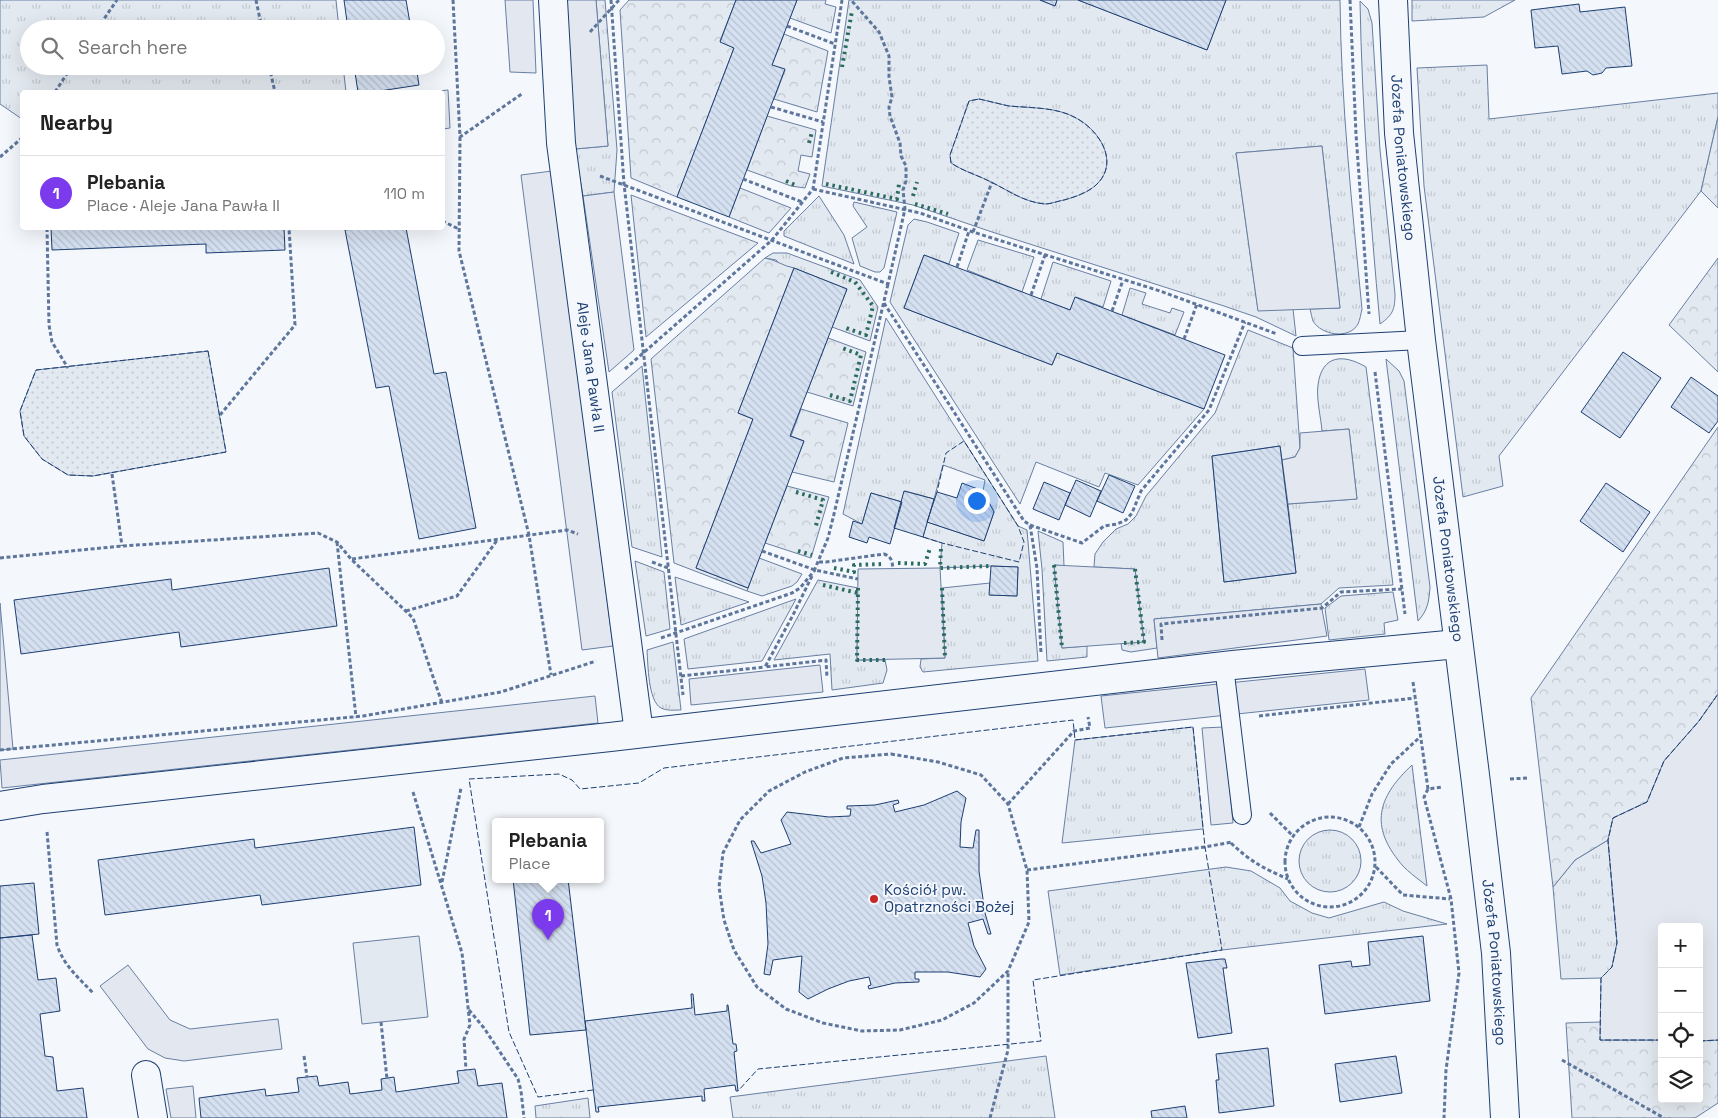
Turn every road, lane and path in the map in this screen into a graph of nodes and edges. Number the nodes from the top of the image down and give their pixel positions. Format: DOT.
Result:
graph roads {
  1 [pos="117,0"];
  2 [pos="256,0"];
  3 [pos="453,0"];
  4 [pos="553,0"];
  5 [pos="611,0"];
  6 [pos="842,0"];
  7 [pos="851,0"];
  8 [pos="1350,0"];
  9 [pos="1393,0"];
  10 [pos="104,20"];
  11 [pos="260,20"];
  12 [pos="787,26"];
  13 [pos="835,44"];
  14 [pos="557,70"];
  15 [pos="66,75"];
  16 [pos="271,75"];
  17 [pos="56,90"];
  18 [pos="274,90"];
  19 [pos="771,107"];
  20 [pos="823,122"];
  21 [pos="460,137"];
  22 [pos="20,140"];
  23 [pos="0,157"];
  24 [pos="743,179"];
  25 [pos="992,182"];
  26 [pos="624,184"];
  27 [pos="813,189"];
  28 [pos="802,202"];
  29 [pos="905,209"];
  30 [pos="445,222"];
  31 [pos="459,229"];
  32 [pos="47,230"];
  33 [pos="289,230"];
  34 [pos="971,231"];
  35 [pos="772,240"];
  36 [pos="1045,255"];
  37 [pos="957,267"];
  38 [pos="1123,280"];
  39 [pos="888,284"];
  40 [pos="1031,295"];
  41 [pos="884,303"];
  42 [pos="1197,304"];
  43 [pos="1112,311"];
  44 [pos="1245,322"];
  45 [pos="1370,322"];
  46 [pos="1184,339"];
  47 [pos="1420,340"];
  48 [pos="1302,346"];
  49 [pos="643,353"];
  50 [pos="1374,365"];
  51 [pos="68,368"];
  52 [pos="220,415"];
  53 [pos="112,474"];
  54 [pos="1030,525"];
  55 [pos="529,535"];
  56 [pos="498,539"];
  57 [pos="336,542"];
  58 [pos="122,546"];
  59 [pos="615,547"];
  60 [pos="762,551"];
  61 [pos="0,558"];
  62 [pos="352,559"];
  63 [pos="819,562"];
  64 [pos="893,569"];
  65 [pos="815,570"];
  66 [pos="858,580"];
  67 [pos="1402,589"];
  68 [pos="406,611"];
  69 [pos="1406,621"];
  70 [pos="1162,643"];
  71 [pos="1458,644"];
  72 [pos="628,650"];
  73 [pos="1041,655"];
  74 [pos="1224,666"];
  75 [pos="765,667"];
  76 [pos="1412,674"];
  77 [pos="551,675"];
  78 [pos="681,676"];
  79 [pos="1416,698"];
  80 [pos="442,703"];
  81 [pos="829,711"];
  82 [pos="356,717"];
  83 [pos="1231,719"];
  84 [pos="639,732"];
  85 [pos="1421,737"];
  86 [pos="0,750"];
  87 [pos="1527,778"];
  88 [pos="1504,780"];
  89 [pos="411,784"];
  90 [pos="1449,786"];
  91 [pos="461,787"];
  92 [pos="1428,789"];
  93 [pos="0,806"];
  94 [pos="1242,815"];
  95 [pos="46,824"];
  96 [pos="1359,827"];
  97 [pos="1230,843"];
  98 [pos="1376,866"];
  99 [pos="1027,870"];
  100 [pos="1288,879"];
  101 [pos="441,884"];
  102 [pos="1450,899"];
  103 [pos="1008,971"];
  104 [pos="94,994"];
  105 [pos="469,1010"];
  106 [pos="380,1022"];
  107 [pos="304,1056"];
  108 [pos="1562,1060"];
  109 [pos="466,1070"];
  110 [pos="146,1075"];
  111 [pos="307,1077"];
  112 [pos="387,1079"];
  113 [pos="153,1118"];
  114 [pos="524,1118"];
  115 [pos="990,1118"];
  116 [pos="1444,1118"];
  117 [pos="1505,1118"];
  118 [pos="1664,1118"];
  1 -- 10 [label="path"];
  2 -- 11 [label="path"];
  3 -- 21 [label="path"];
  4 -- 14 [label="street, Aleje Jana Pawła II"];
  5 -- 26 [label="path"];
  6 -- 13 [label="path"];
  7 -- 29 [label="path"];
  8 -- 45 [label="path"];
  9 -- 47 [label="street, Józefa Poniatowskiego"];
  12 -- 13 [label="path"];
  13 -- 20 [label="path"];
  14 -- 21 [label="path"];
  14 -- 59 [label="street, Aleje Jana Pawła II"];
  15 -- 17 [label="path"];
  16 -- 18 [label="path"];
  19 -- 20 [label="path"];
  20 -- 27 [label="path"];
  21 -- 31 [label="path"];
  22 -- 23 [label="path"];
  24 -- 28 [label="path"];
  25 -- 34 [label="path"];
  26 -- 35 [label="path"];
  26 -- 49 [label="path"];
  27 -- 28 [label="path"];
  27 -- 29 [label="path"];
  28 -- 35 [label="path"];
  29 -- 34 [label="path"];
  29 -- 39 [label="path"];
  30 -- 31 [label="path"];
  31 -- 55 [label="path"];
  32 -- 51 [label="path"];
  33 -- 52 [label="path"];
  34 -- 36 [label="path"];
  34 -- 37 [label="path"];
  35 -- 39 [label="path"];
  35 -- 49 [label="path"];
  36 -- 38 [label="path"];
  36 -- 40 [label="path"];
  38 -- 42 [label="path"];
  38 -- 43 [label="path"];
  39 -- 41 [label="path"];
  41 -- 54 [label="path"];
  41 -- 63 [label="path"];
  42 -- 44 [label="path"];
  42 -- 46 [label="path"];
  44 -- 48 [label="path"];
  44 -- 54 [label="path"];
  47 -- 48 [label="lane"];
  47 -- 71 [label="street, Józefa Poniatowskiego"];
  49 -- 65 [label="path"];
  50 -- 67 [label="path"];
  53 -- 58 [label="path"];
  54 -- 73 [label="path"];
  55 -- 56 [label="path"];
  55 -- 59 [label="path"];
  55 -- 77 [label="path"];
  56 -- 62 [label="path"];
  56 -- 68 [label="path"];
  57 -- 58 [label="path"];
  57 -- 62 [label="path"];
  57 -- 82 [label="path"];
  58 -- 61 [label="path"];
  59 -- 72 [label="street, Aleje Jana Pawła II"];
  60 -- 65 [label="path"];
  62 -- 68 [label="path"];
  63 -- 64 [label="path"];
  63 -- 65 [label="path"];
  65 -- 66 [label="path"];
  65 -- 75 [label="path"];
  67 -- 69 [label="path"];
  67 -- 70 [label="path"];
  68 -- 80 [label="path"];
  71 -- 74 [label="street"];
  71 -- 117 [label="street, Józefa Poniatowskiego"];
  72 -- 77 [label="path"];
  72 -- 84 [label="street, Aleje Jana Pawła II"];
  74 -- 81 [label="street"];
  74 -- 83 [label="lane"];
  75 -- 78 [label="path"];
  75 -- 81 [label="path"];
  76 -- 79 [label="path"];
  77 -- 80 [label="path"];
  79 -- 83 [label="path"];
  79 -- 85 [label="path"];
  80 -- 82 [label="path"];
  81 -- 84 [label="street"];
  82 -- 86 [label="path"];
  83 -- 94 [label="lane"];
  84 -- 93 [label="street"];
  85 -- 92 [label="path"];
  85 -- 96 [label="path"];
  87 -- 88 [label="path"];
  89 -- 101 [label="path"];
  90 -- 92 [label="path"];
  91 -- 101 [label="path"];
  92 -- 102 [label="path"];
  94 -- 97 [label="path"];
  95 -- 104 [label="path"];
  96 -- 98 [label="path"];
  96 -- 100 [label="path"];
  97 -- 99 [label="path"];
  97 -- 100 [label="path"];
  98 -- 100 [label="path"];
  98 -- 102 [label="path"];
  99 -- 103 [label="path"];
  99 -- 103 [label="path"];
  101 -- 105 [label="path"];
  102 -- 116 [label="path"];
  103 -- 115 [label="path"];
  105 -- 109 [label="path"];
  105 -- 114 [label="path"];
  106 -- 112 [label="path"];
  107 -- 111 [label="path"];
  108 -- 118 [label="path"];
  110 -- 113 [label="street"];
}
